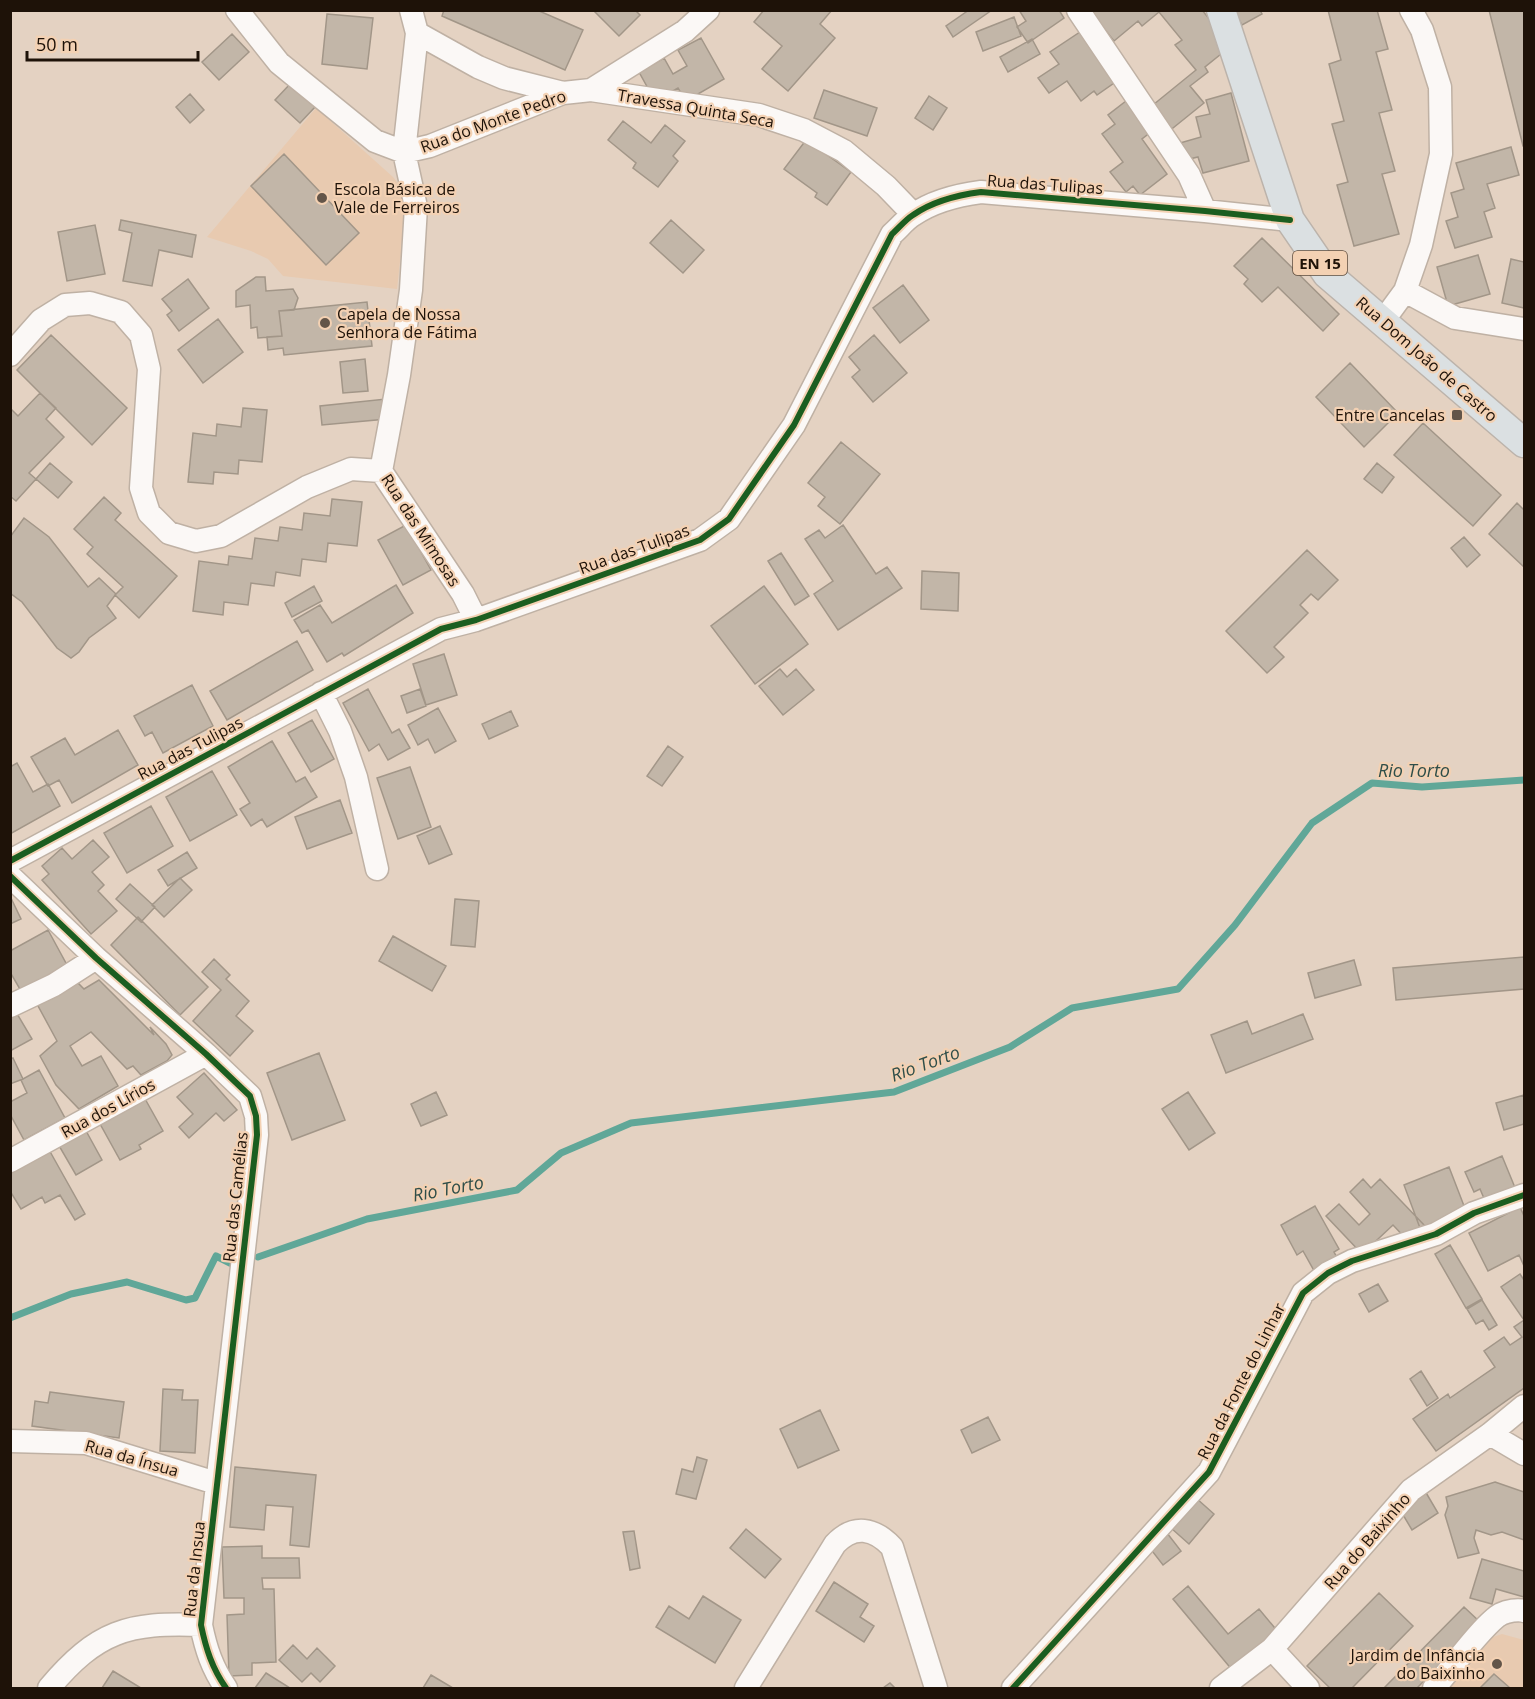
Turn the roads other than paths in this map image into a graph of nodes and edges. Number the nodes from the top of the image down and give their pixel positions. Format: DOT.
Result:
graph roads {
  1 [pos="237,10"];
  2 [pos="411,10"];
  3 [pos="708,10"];
  4 [pos="1078,10"];
  5 [pos="1221,10"];
  6 [pos="1411,10"];
  7 [pos="417,33"];
  8 [pos="591,90"];
  9 [pos="563,93"];
  10 [pos="404,152"];
  11 [pos="1205,210"];
  12 [pos="913,214"];
  13 [pos="1290,220"];
  14 [pos="1405,291"];
  15 [pos="1383,321"];
  16 [pos="1524,328"];
  17 [pos="10,355"];
  18 [pos="1524,442"];
  19 [pos="381,471"];
  20 [pos="476,620"];
  21 [pos="321,693"];
  22 [pos="10,861"];
  23 [pos="377,869"];
  24 [pos="10,876"];
  25 [pos="96,958"];
  26 [pos="10,1006"];
  27 [pos="206,1054"];
  28 [pos="10,1161"];
  29 [pos="1524,1195"];
  30 [pos="1524,1406"];
  31 [pos="1490,1434"];
  32 [pos="10,1441"];
  33 [pos="1524,1454"];
  34 [pos="216,1483"];
  35 [pos="1524,1611"];
  36 [pos="201,1625"];
  37 [pos="1272,1649"];
  38 [pos="49,1689"];
  39 [pos="225,1689"];
  40 [pos="746,1689"];
  41 [pos="936,1689"];
  42 [pos="1013,1689"];
  43 [pos="1221,1689"];
  44 [pos="1308,1689"];
  45 [pos="1434,1689"];
  1 -- 10 [label="street, Rua do Monte Pedro"];
  2 -- 7 [label="street"];
  3 -- 8 [label="street, Rua do Monte Pedro"];
  4 -- 11 [label="street"];
  5 -- 13 [label="main road, Rua Dom João de Castro / EN 15"];
  6 -- 14 [label="street"];
  7 -- 9 [label="street"];
  7 -- 10 [label="street, Rua das Mimosas"];
  8 -- 9 [label="street, Rua do Monte Pedro"];
  8 -- 12 [label="street, Travessa Quinta Seca"];
  9 -- 10 [label="street, Rua do Monte Pedro"];
  10 -- 19 [label="street, Rua das Mimosas"];
  11 -- 12 [label="street, Rua das Tulipas"];
  11 -- 13 [label="street, Rua das Tulipas"];
  12 -- 20 [label="street, Rua das Tulipas"];
  13 -- 15 [label="main road, Rua Dom João de Castro / EN 15"];
  14 -- 15 [label="street"];
  14 -- 16 [label="street"];
  15 -- 18 [label="main road, Rua Dom João de Castro / EN 15"];
  17 -- 19 [label="street"];
  19 -- 20 [label="street, Rua das Mimosas"];
  20 -- 21 [label="street, Rua das Tulipas"];
  21 -- 22 [label="street, Rua das Tulipas"];
  21 -- 23 [label="street"];
  24 -- 25 [label="street, Rua das Camélias"];
  25 -- 26 [label="street"];
  25 -- 27 [label="street, Rua das Camélias"];
  27 -- 28 [label="street, Rua dos Lírios"];
  27 -- 34 [label="street, Rua das Camélias"];
  29 -- 42 [label="street, Rua da Fonte do Linhar"];
  30 -- 31 [label="street, Rua do Baixinho"];
  31 -- 33 [label="street"];
  31 -- 37 [label="street, Rua do Baixinho"];
  32 -- 34 [label="street, Rua da Ínsua"];
  34 -- 36 [label="street, Rua da Insua"];
  35 -- 45 [label="street"];
  36 -- 38 [label="street"];
  36 -- 39 [label="street, Rua da Insua"];
  37 -- 43 [label="street, Rua do Baixinho"];
  37 -- 44 [label="street"];
  40 -- 41 [label="street"];
}
